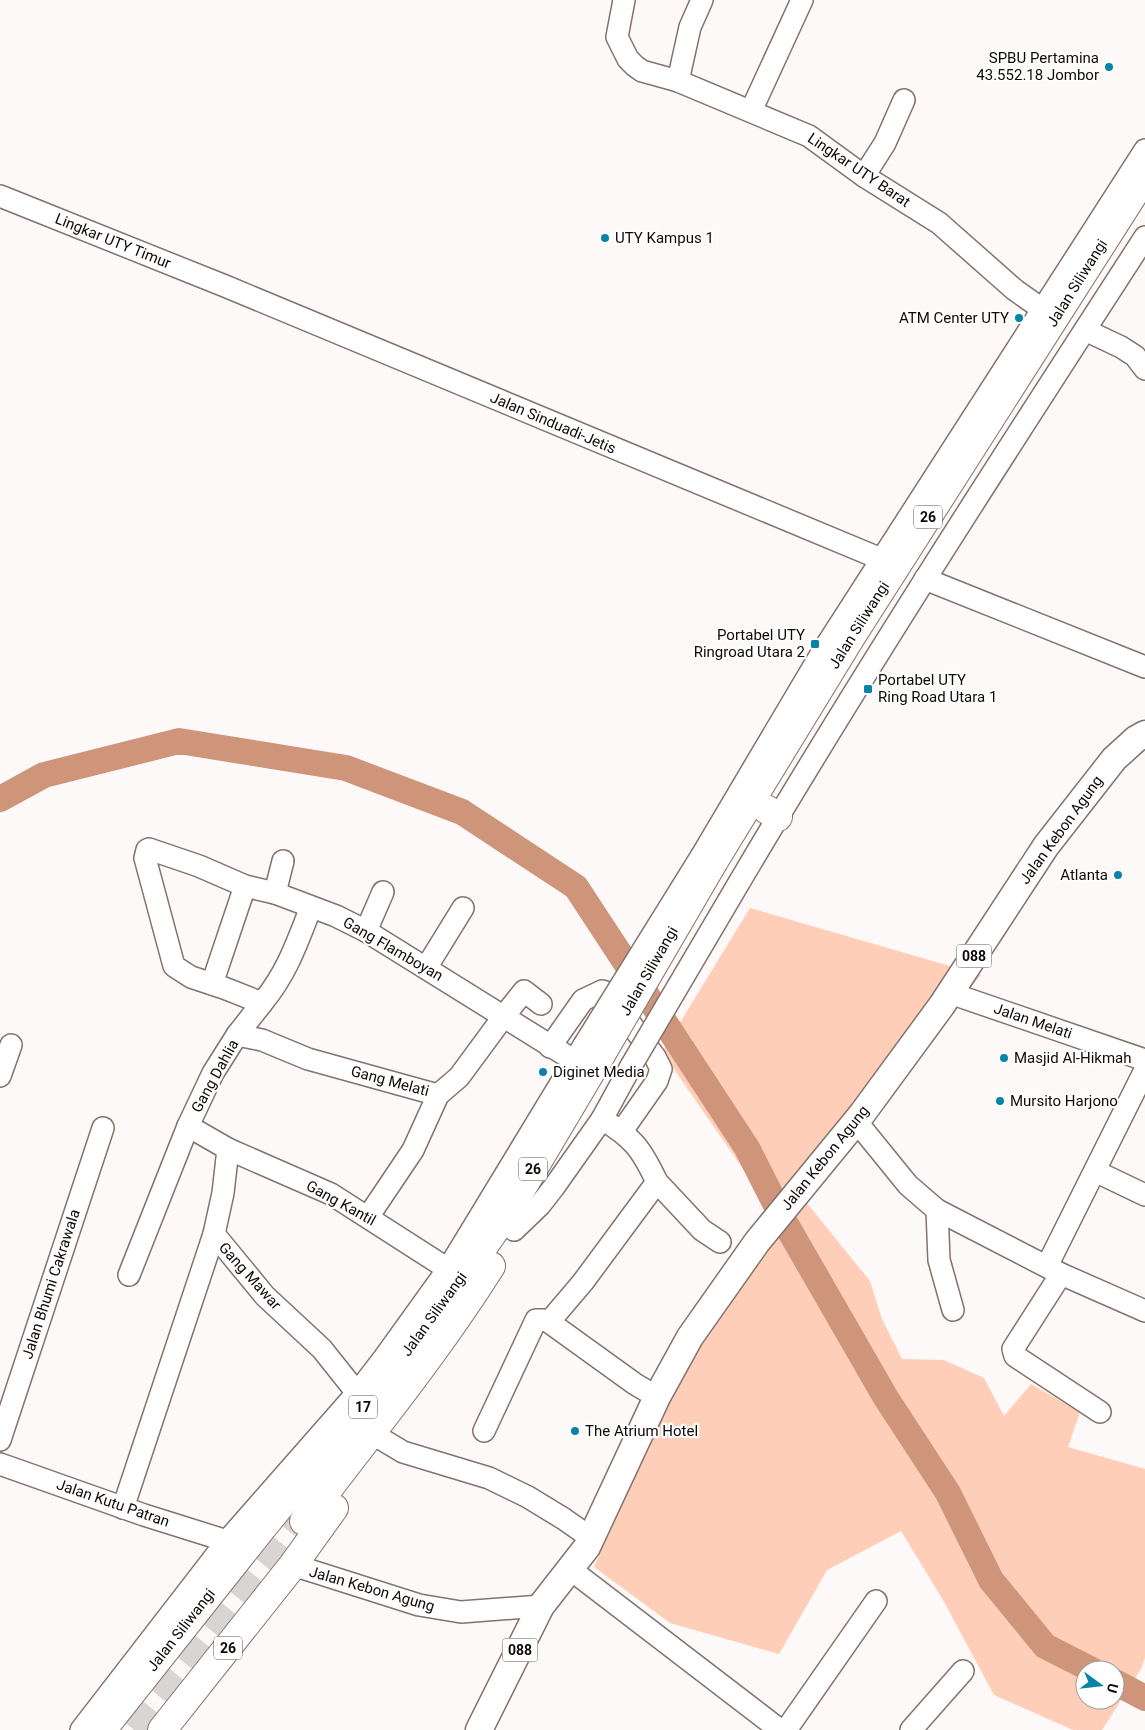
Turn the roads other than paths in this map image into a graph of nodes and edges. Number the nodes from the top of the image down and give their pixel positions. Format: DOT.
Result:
graph roads {
  1 [pos="624,0"];
  2 [pos="702,0"];
  3 [pos="802,0"];
  4 [pos="678,81"];
  5 [pos="904,100"];
  6 [pos="752,111"];
  7 [pos="1145,150"];
  8 [pos="864,176"];
  9 [pos="1145,176"];
  10 [pos="0,196"];
  11 [pos="1145,211"];
  12 [pos="1145,237"];
  13 [pos="225,286"];
  14 [pos="1042,309"];
  15 [pos="1085,330"];
  16 [pos="1145,369"];
  17 [pos="881,559"];
  18 [pos="925,579"];
  19 [pos="1145,667"];
  20 [pos="1145,734"];
  21 [pos="772,765"];
  22 [pos="743,785"];
  23 [pos="772,813"];
  24 [pos="736,825"];
  25 [pos="283,861"];
  26 [pos="722,867"];
  27 [pos="245,886"];
  28 [pos="383,892"];
  29 [pos="275,893"];
  30 [pos="311,908"];
  31 [pos="463,908"];
  32 [pos="366,931"];
  33 [pos="426,968"];
  34 [pos="212,984"];
  35 [pos="950,993"];
  36 [pos="262,1003"];
  37 [pos="541,1004"];
  38 [pos="504,1016"];
  39 [pos="237,1035"];
  40 [pos="11,1045"];
  41 [pos="550,1047"];
  42 [pos="602,1056"];
  43 [pos="1145,1060"];
  44 [pos="1145,1070"];
  45 [pos="0,1076"];
  46 [pos="438,1095"];
  47 [pos="602,1119"];
  48 [pos="856,1121"];
  49 [pos="188,1126"];
  50 [pos="103,1128"];
  51 [pos="622,1131"];
  52 [pos="228,1149"];
  53 [pos="1095,1171"];
  54 [pos="656,1182"];
  55 [pos="1145,1196"];
  56 [pos="937,1210"];
  57 [pos="368,1217"];
  58 [pos="514,1230"];
  59 [pos="214,1234"];
  60 [pos="720,1242"];
  61 [pos="1054,1270"];
  62 [pos="128,1275"];
  63 [pos="453,1276"];
  64 [pos="953,1310"];
  65 [pos="1145,1310"];
  66 [pos="549,1322"];
  67 [pos="426,1360"];
  68 [pos="357,1393"];
  69 [pos="657,1397"];
  70 [pos="1100,1412"];
  71 [pos="484,1431"];
  72 [pos="0,1440"];
  73 [pos="383,1440"];
  74 [pos="0,1464"];
  75 [pos="123,1508"];
  76 [pos="304,1521"];
  77 [pos="591,1538"];
  78 [pos="227,1541"];
  79 [pos="293,1565"];
  80 [pos="570,1569"];
  81 [pos="876,1601"];
  82 [pos="541,1606"];
  83 [pos="963,1672"];
  84 [pos="81,1730"];
  85 [pos="102,1730"];
  86 [pos="162,1730"];
  87 [pos="479,1730"];
  88 [pos="780,1730"];
  89 [pos="786,1730"];
  90 [pos="910,1730"];
  1 -- 4 [label="street, Lingkar UTY Barat"];
  2 -- 4 [label="street"];
  3 -- 6 [label="street"];
  4 -- 6 [label="street, Lingkar UTY Barat"];
  5 -- 8 [label="street"];
  6 -- 8 [label="street, Lingkar UTY Barat"];
  7 -- 14 [label="street"];
  8 -- 14 [label="street, Lingkar UTY Barat"];
  9 -- 21 [label="highway, Jalan Siliwangi / 26"];
  10 -- 13 [label="street, Lingkar UTY Timur"];
  11 -- 23 [label="highway, Jalan Siliwangi / 26"];
  12 -- 15 [label="street"];
  13 -- 17 [label="street, Jalan Sinduadi-Jetis"];
  14 -- 17 [label="street"];
  15 -- 16 [label="street"];
  15 -- 18 [label="street"];
  17 -- 22 [label="street"];
  18 -- 19 [label="street"];
  18 -- 23 [label="street"];
  20 -- 35 [label="main road, Jalan Kebon Agung / 088"];
  21 -- 22 [label="highway, 26"];
  21 -- 24 [label="highway, Jalan Siliwangi / 26"];
  22 -- 24 [label="highway, 26"];
  22 -- 26 [label="street, 26"];
  23 -- 26 [label="highway, Jalan Siliwangi / 26"];
  24 -- 26 [label="highway, Jalan Siliwangi / 26"];
  25 -- 29 [label="street"];
  26 -- 42 [label="highway, Jalan Siliwangi / 26, bridge"];
  27 -- 29 [label="street, Gang Flamboyan"];
  27 -- 34 [label="street"];
  27 -- 34 [label="street, Gang Flamboyan"];
  28 -- 32 [label="street"];
  29 -- 30 [label="street, Gang Flamboyan"];
  30 -- 32 [label="street, Gang Flamboyan"];
  30 -- 36 [label="street, Gang Dahlia"];
  31 -- 33 [label="street"];
  32 -- 33 [label="street, Gang Flamboyan"];
  33 -- 38 [label="street, Gang Flamboyan"];
  34 -- 36 [label="street"];
  35 -- 43 [label="street, Jalan Melati"];
  35 -- 48 [label="main road, Jalan Kebon Agung / 088"];
  36 -- 39 [label="street, Gang Dahlia"];
  37 -- 38 [label="street"];
  38 -- 41 [label="street, Gang Flamboyan"];
  38 -- 46 [label="street"];
  39 -- 46 [label="street, Gang Melati"];
  39 -- 49 [label="street, Gang Dahlia"];
  40 -- 45 [label="street"];
  41 -- 42 [label="street, Gang Flamboyan"];
  41 -- 51 [label="street"];
  42 -- 47 [label="street"];
  42 -- 58 [label="highway, Jalan Siliwangi / 26"];
  42 -- 63 [label="highway, Jalan Siliwangi / 26"];
  44 -- 53 [label="street"];
  46 -- 57 [label="street, Gang Melati"];
  47 -- 51 [label="street"];
  47 -- 58 [label="street"];
  48 -- 56 [label="street"];
  48 -- 69 [label="main road, Jalan Kebon Agung / 088"];
  49 -- 52 [label="street"];
  49 -- 62 [label="street, Gang Dahlia"];
  50 -- 72 [label="street, Jalan Bhumi Cakrawala"];
  51 -- 54 [label="street"];
  52 -- 57 [label="street, Gang Kantil"];
  52 -- 59 [label="street, Gang Mawar"];
  53 -- 55 [label="street"];
  53 -- 61 [label="street"];
  54 -- 60 [label="street"];
  54 -- 66 [label="street"];
  56 -- 61 [label="street"];
  56 -- 64 [label="street"];
  57 -- 63 [label="street, Gang Kantil"];
  58 -- 67 [label="highway, Jalan Siliwangi / 26"];
  59 -- 68 [label="street, Gang Mawar"];
  59 -- 75 [label="street"];
  61 -- 65 [label="street"];
  61 -- 70 [label="street"];
  63 -- 68 [label="street"];
  63 -- 85 [label="highway, Jalan Siliwangi / 17"];
  66 -- 69 [label="street"];
  66 -- 71 [label="street"];
  67 -- 73 [label="highway, 26"];
  67 -- 76 [label="highway, Jalan Siliwangi / 17"];
  68 -- 78 [label="street"];
  69 -- 77 [label="main road, Jalan Kebon Agung / 088"];
  73 -- 77 [label="street"];
  73 -- 79 [label="highway, 26"];
  74 -- 75 [label="street, Jalan Kutu Patran"];
  75 -- 78 [label="street, Jalan Kutu Patran"];
  77 -- 80 [label="main road, Jalan Kebon Agung / 088"];
  78 -- 84 [label="street"];
  79 -- 82 [label="street, Jalan Kebon Agung"];
  79 -- 86 [label="highway, 26"];
  80 -- 82 [label="main road, Jalan Kebon Agung / 088"];
  80 -- 88 [label="street"];
  81 -- 89 [label="street"];
  82 -- 87 [label="main road, Jalan Kebon Agung / 088"];
  83 -- 90 [label="street"];
}
